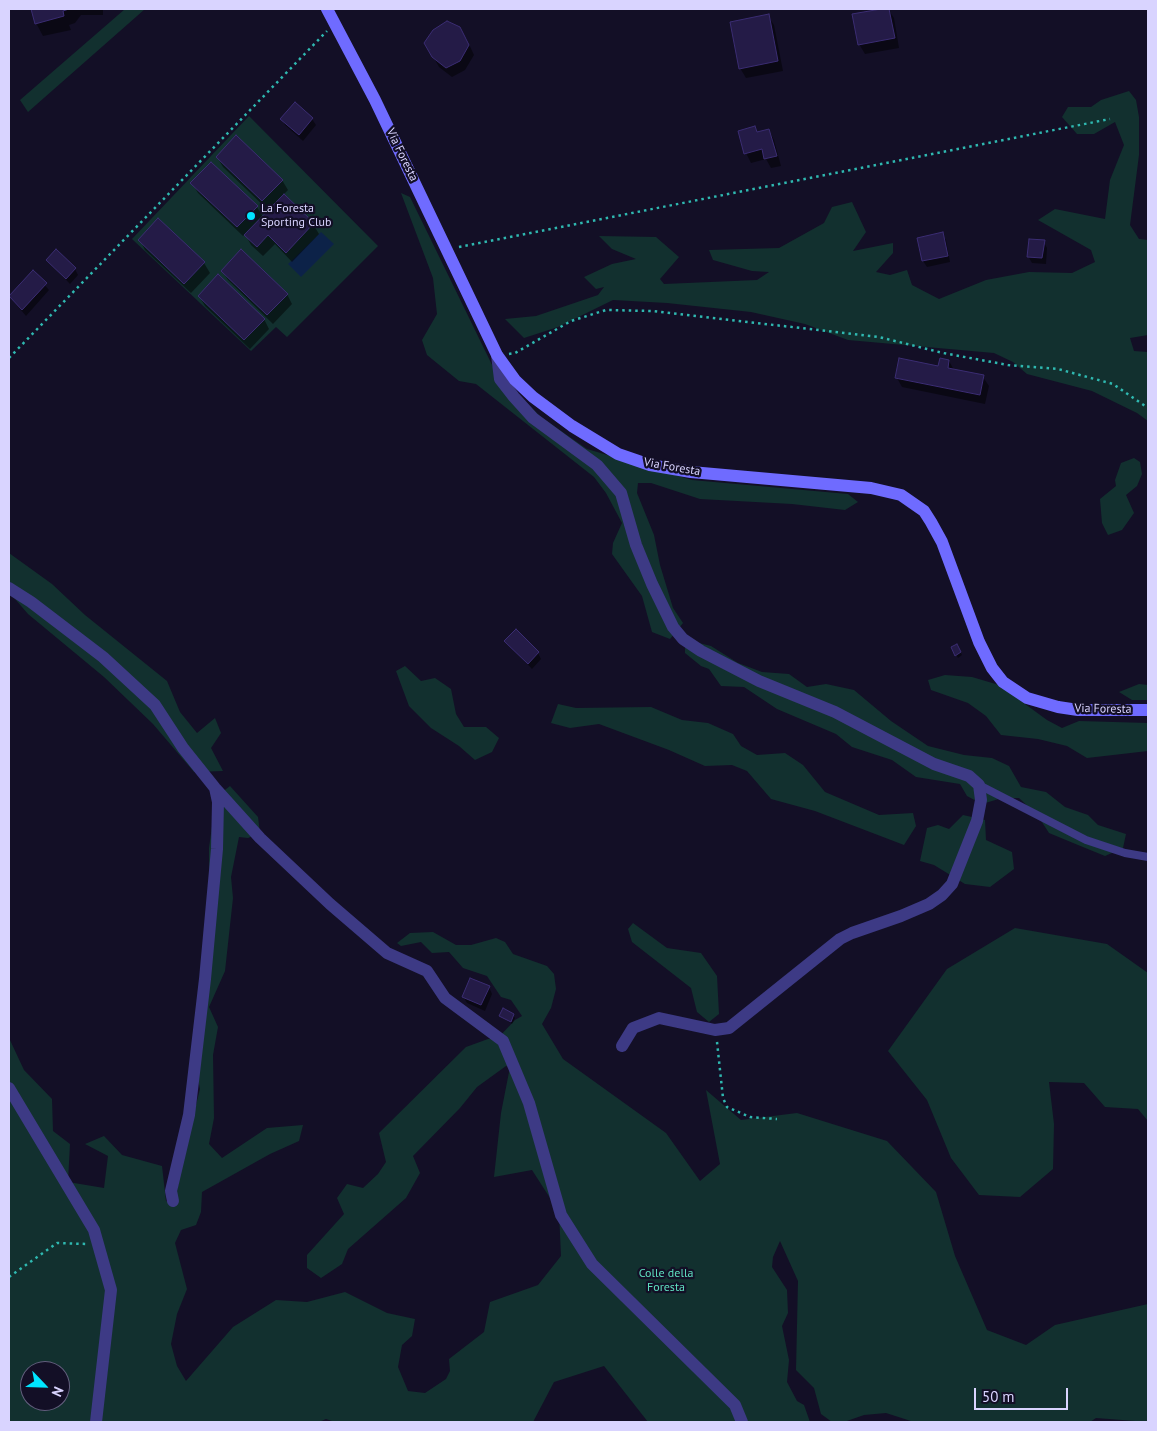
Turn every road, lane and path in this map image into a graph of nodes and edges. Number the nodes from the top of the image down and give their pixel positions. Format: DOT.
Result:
graph roads {
  1 [pos="327,9"];
  2 [pos="335,23"];
  3 [pos="1110,118"];
  4 [pos="447,248"];
  5 [pos="497,355"];
  6 [pos="9,358"];
  7 [pos="1148,408"];
  8 [pos="9,588"];
  9 [pos="1148,710"];
  10 [pos="979,785"];
  11 [pos="215,788"];
  12 [pos="1148,857"];
  13 [pos="721,1029"];
  14 [pos="622,1046"];
  15 [pos="9,1088"];
  16 [pos="777,1119"];
  17 [pos="173,1201"];
  18 [pos="99,1245"];
  19 [pos="9,1277"];
  20 [pos="96,1422"];
  21 [pos="742,1422"];
  1 -- 2 [label="main road, Via Foresta"];
  2 -- 4 [label="main road, Via Foresta"];
  2 -- 6 [label="path"];
  3 -- 4 [label="path"];
  4 -- 5 [label="main road, Via Foresta"];
  5 -- 7 [label="path"];
  5 -- 9 [label="main road, Via Foresta"];
  5 -- 10 [label="street"];
  8 -- 11 [label="street"];
  10 -- 12 [label="lane"];
  10 -- 13 [label="street"];
  11 -- 17 [label="street"];
  11 -- 21 [label="street"];
  13 -- 14 [label="street"];
  13 -- 16 [label="path"];
  15 -- 18 [label="street"];
  18 -- 19 [label="path"];
  18 -- 20 [label="street"];
}
